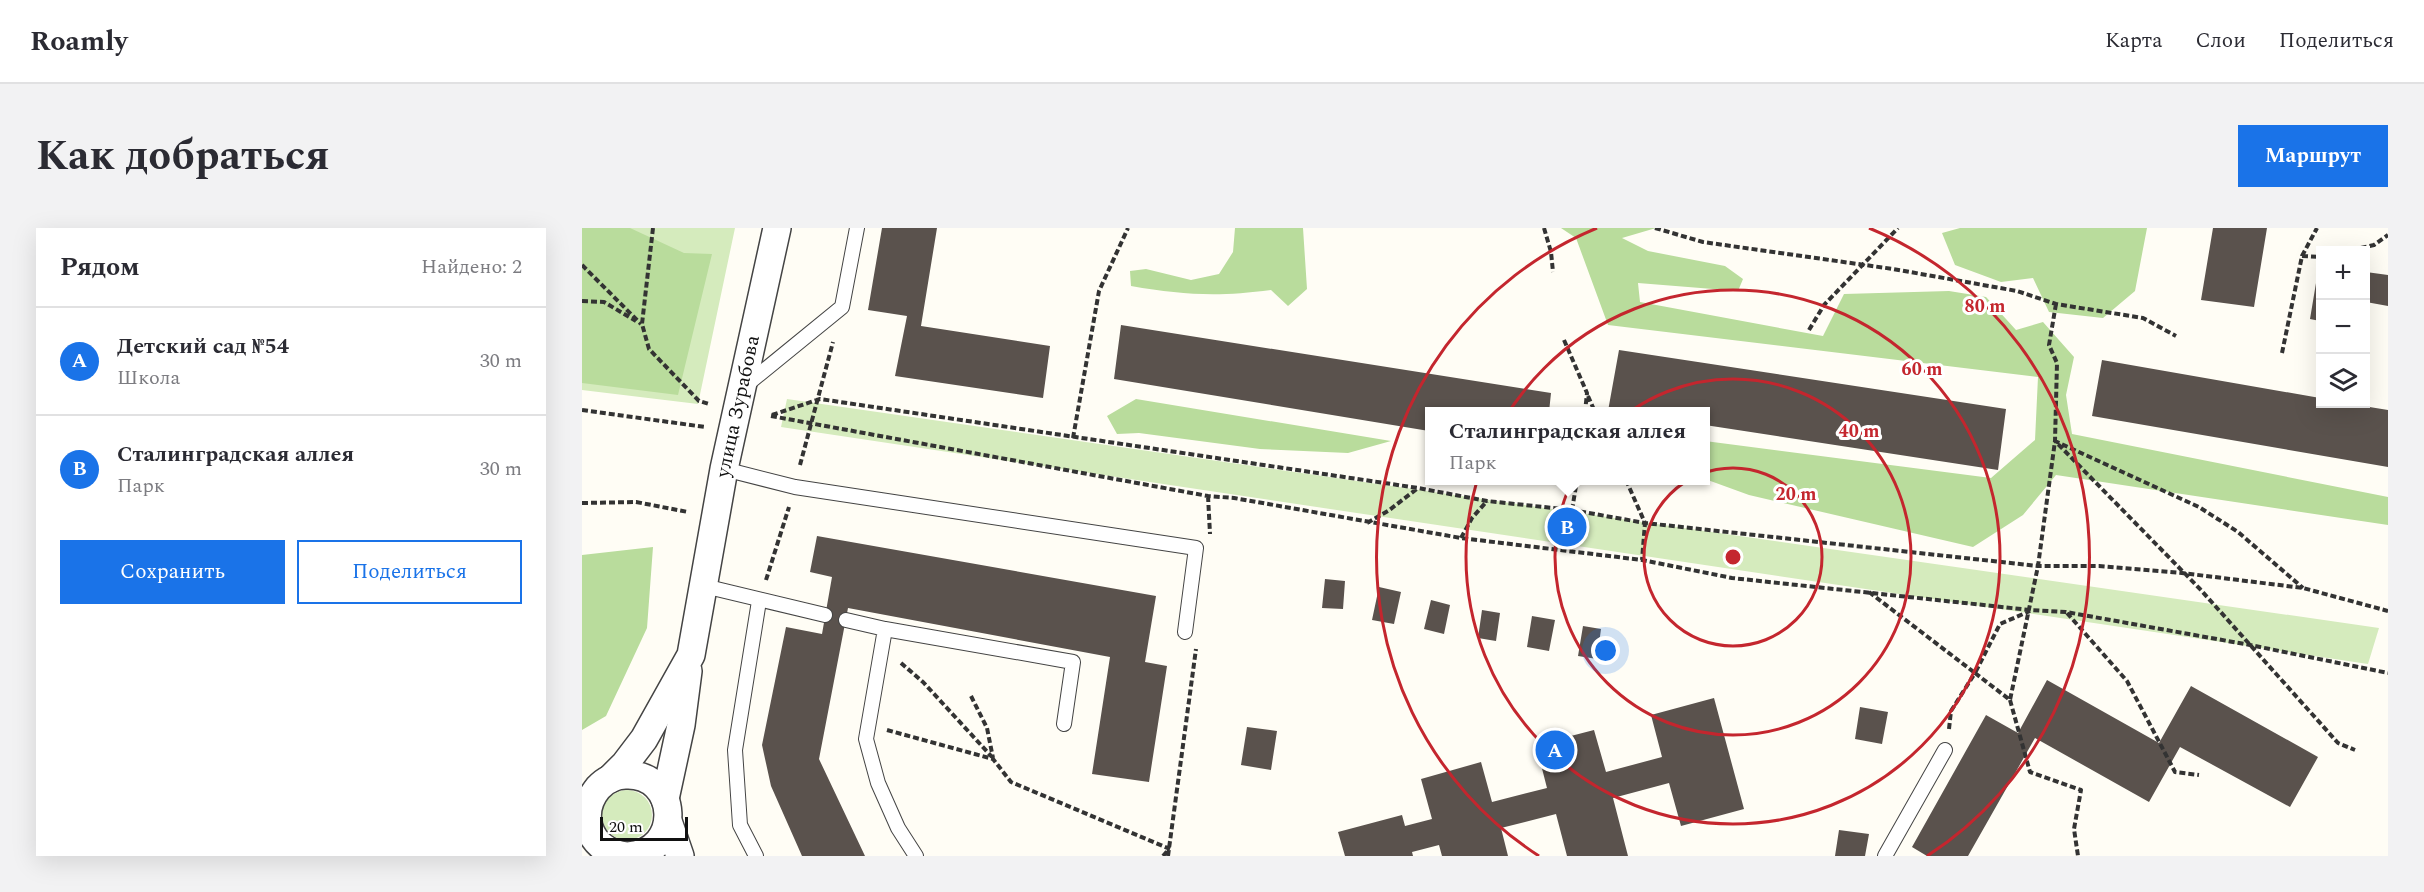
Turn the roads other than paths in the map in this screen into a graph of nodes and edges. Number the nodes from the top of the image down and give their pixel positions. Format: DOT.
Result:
graph roads {
  1 [pos="777,228"];
  2 [pos="856,228"];
  3 [pos="741,390"];
  4 [pos="724,469"];
  5 [pos="704,586"];
  6 [pos="759,601"];
  7 [pos="825,615"];
  8 [pos="846,620"];
  9 [pos="885,629"];
  10 [pos="1185,632"];
  11 [pos="691,655"];
  12 [pos="1064,724"];
  13 [pos="1945,750"];
  14 [pos="596,787"];
  15 [pos="667,810"];
  16 [pos="582,836"];
  17 [pos="619,854"];
  18 [pos="680,856"];
  19 [pos="756,856"];
  20 [pos="916,856"];
  21 [pos="1885,856"];
  1 -- 3 [label="street, улица Зурабова"];
  2 -- 3 [label="lane"];
  3 -- 4 [label="street, улица Зурабова"];
  4 -- 5 [label="street, улица Зурабова"];
  4 -- 10 [label="lane"];
  5 -- 6 [label="lane"];
  5 -- 11 [label="street, улица Зурабова"];
  6 -- 7 [label="lane"];
  6 -- 19 [label="lane"];
  8 -- 9 [label="lane"];
  9 -- 12 [label="lane"];
  9 -- 20 [label="lane"];
  11 -- 14 [label="street"];
  11 -- 15 [label="street"];
  13 -- 21 [label="lane"];
  14 -- 15 [label="street"];
  14 -- 17 [label="street"];
  15 -- 17 [label="street"];
  15 -- 18 [label="street"];
  16 -- 17 [label="street"];
}
